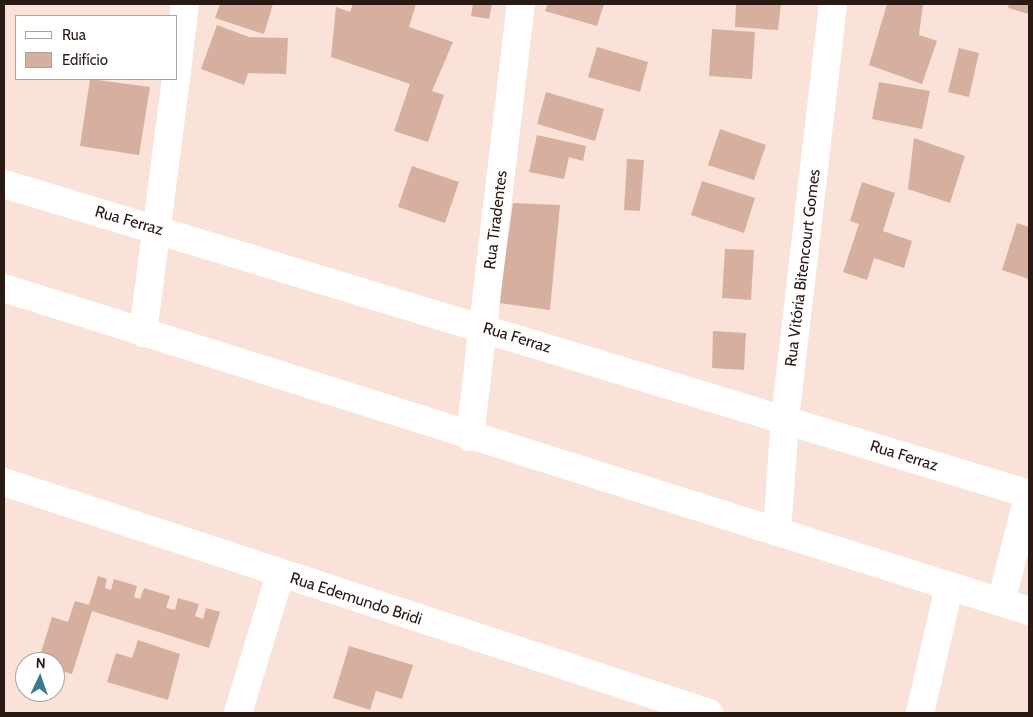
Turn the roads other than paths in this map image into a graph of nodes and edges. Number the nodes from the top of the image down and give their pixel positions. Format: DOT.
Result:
graph roads {
  1 [pos="185,4"];
  2 [pos="521,4"];
  3 [pos="834,4"];
  4 [pos="178,62"];
  5 [pos="176,80"];
  6 [pos="4,184"];
  7 [pos="158,229"];
  8 [pos="4,288"];
  9 [pos="484,328"];
  10 [pos="143,333"];
  11 [pos="785,419"];
  12 [pos="470,437"];
  13 [pos="4,482"];
  14 [pos="1029,494"];
  15 [pos="777,532"];
  16 [pos="280,575"];
  17 [pos="949,587"];
  18 [pos="1001,602"];
  19 [pos="1029,611"];
  20 [pos="238,713"];
  21 [pos="709,713"];
  22 [pos="920,713"];
  1 -- 4 [label="street"];
  2 -- 9 [label="street, Rua Tiradentes"];
  3 -- 11 [label="street, Rua Vitória Bitencourt Gomes"];
  5 -- 7 [label="street"];
  6 -- 7 [label="street, Rua Ferraz"];
  7 -- 9 [label="street, Rua Ferraz"];
  7 -- 10 [label="street"];
  8 -- 10 [label="street"];
  9 -- 11 [label="street, Rua Ferraz"];
  9 -- 12 [label="street, Rua Tiradentes"];
  10 -- 12 [label="street"];
  11 -- 14 [label="street, Rua Ferraz"];
  11 -- 15 [label="street, Rua Vitória Bitencourt Gomes"];
  12 -- 15 [label="street"];
  13 -- 16 [label="street, Rua Edemundo Bridi"];
  14 -- 18 [label="street"];
  15 -- 17 [label="street"];
  16 -- 20 [label="street"];
  16 -- 21 [label="street, Rua Edemundo Bridi"];
  17 -- 18 [label="street"];
  17 -- 22 [label="street"];
  18 -- 19 [label="street"];
}
